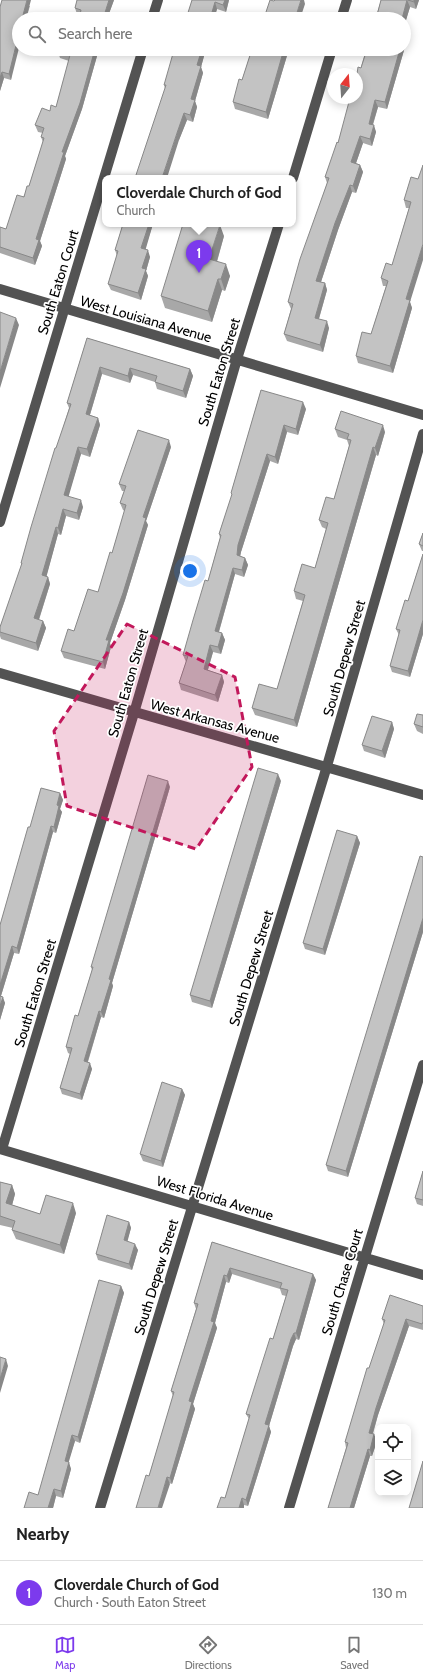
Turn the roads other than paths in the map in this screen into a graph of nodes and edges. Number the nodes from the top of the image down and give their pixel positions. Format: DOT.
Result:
graph roads {
  1 [pos="158,0"];
  2 [pos="347,0"];
  3 [pos="154,12"];
  4 [pos="343,12"];
  5 [pos="141,56"];
  6 [pos="330,56"];
  7 [pos="105,175"];
  8 [pos="294,175"];
  9 [pos="102,184"];
  10 [pos="277,227"];
  11 [pos="0,289"];
  12 [pos="64,309"];
  13 [pos="237,359"];
  14 [pos="423,415"];
  15 [pos="423,434"];
  16 [pos="0,522"];
  17 [pos="0,673"];
  18 [pos="134,713"];
  19 [pos="327,766"];
  20 [pos="423,795"];
  21 [pos="423,1065"];
  22 [pos="1,1149"];
  23 [pos="192,1206"];
  24 [pos="364,1257"];
  25 [pos="423,1275"];
  26 [pos="100,1508"];
  27 [pos="289,1508"];
  1 -- 3 [label="street"];
  2 -- 4 [label="street"];
  5 -- 7 [label="street, South Eaton Court"];
  6 -- 8 [label="street"];
  9 -- 12 [label="street, South Eaton Court"];
  10 -- 13 [label="street, South Eaton Street"];
  11 -- 12 [label="street, West Louisiana Avenue"];
  12 -- 13 [label="street, West Louisiana Avenue"];
  12 -- 16 [label="street, South Eaton Court"];
  13 -- 14 [label="street, West Louisiana Avenue"];
  13 -- 18 [label="street, South Eaton Street"];
  15 -- 19 [label="street, South Depew Street"];
  17 -- 18 [label="street, West Arkansas Avenue"];
  18 -- 19 [label="street, West Arkansas Avenue"];
  18 -- 22 [label="street, South Eaton Street"];
  19 -- 20 [label="street, West Arkansas Avenue"];
  19 -- 23 [label="street, South Depew Street"];
  21 -- 24 [label="street, South Chase Court"];
  22 -- 23 [label="street, West Florida Avenue"];
  23 -- 24 [label="street, West Florida Avenue"];
  23 -- 26 [label="street, South Depew Street"];
  24 -- 25 [label="street, West Florida Avenue"];
  24 -- 27 [label="street, South Chase Court"];
}
